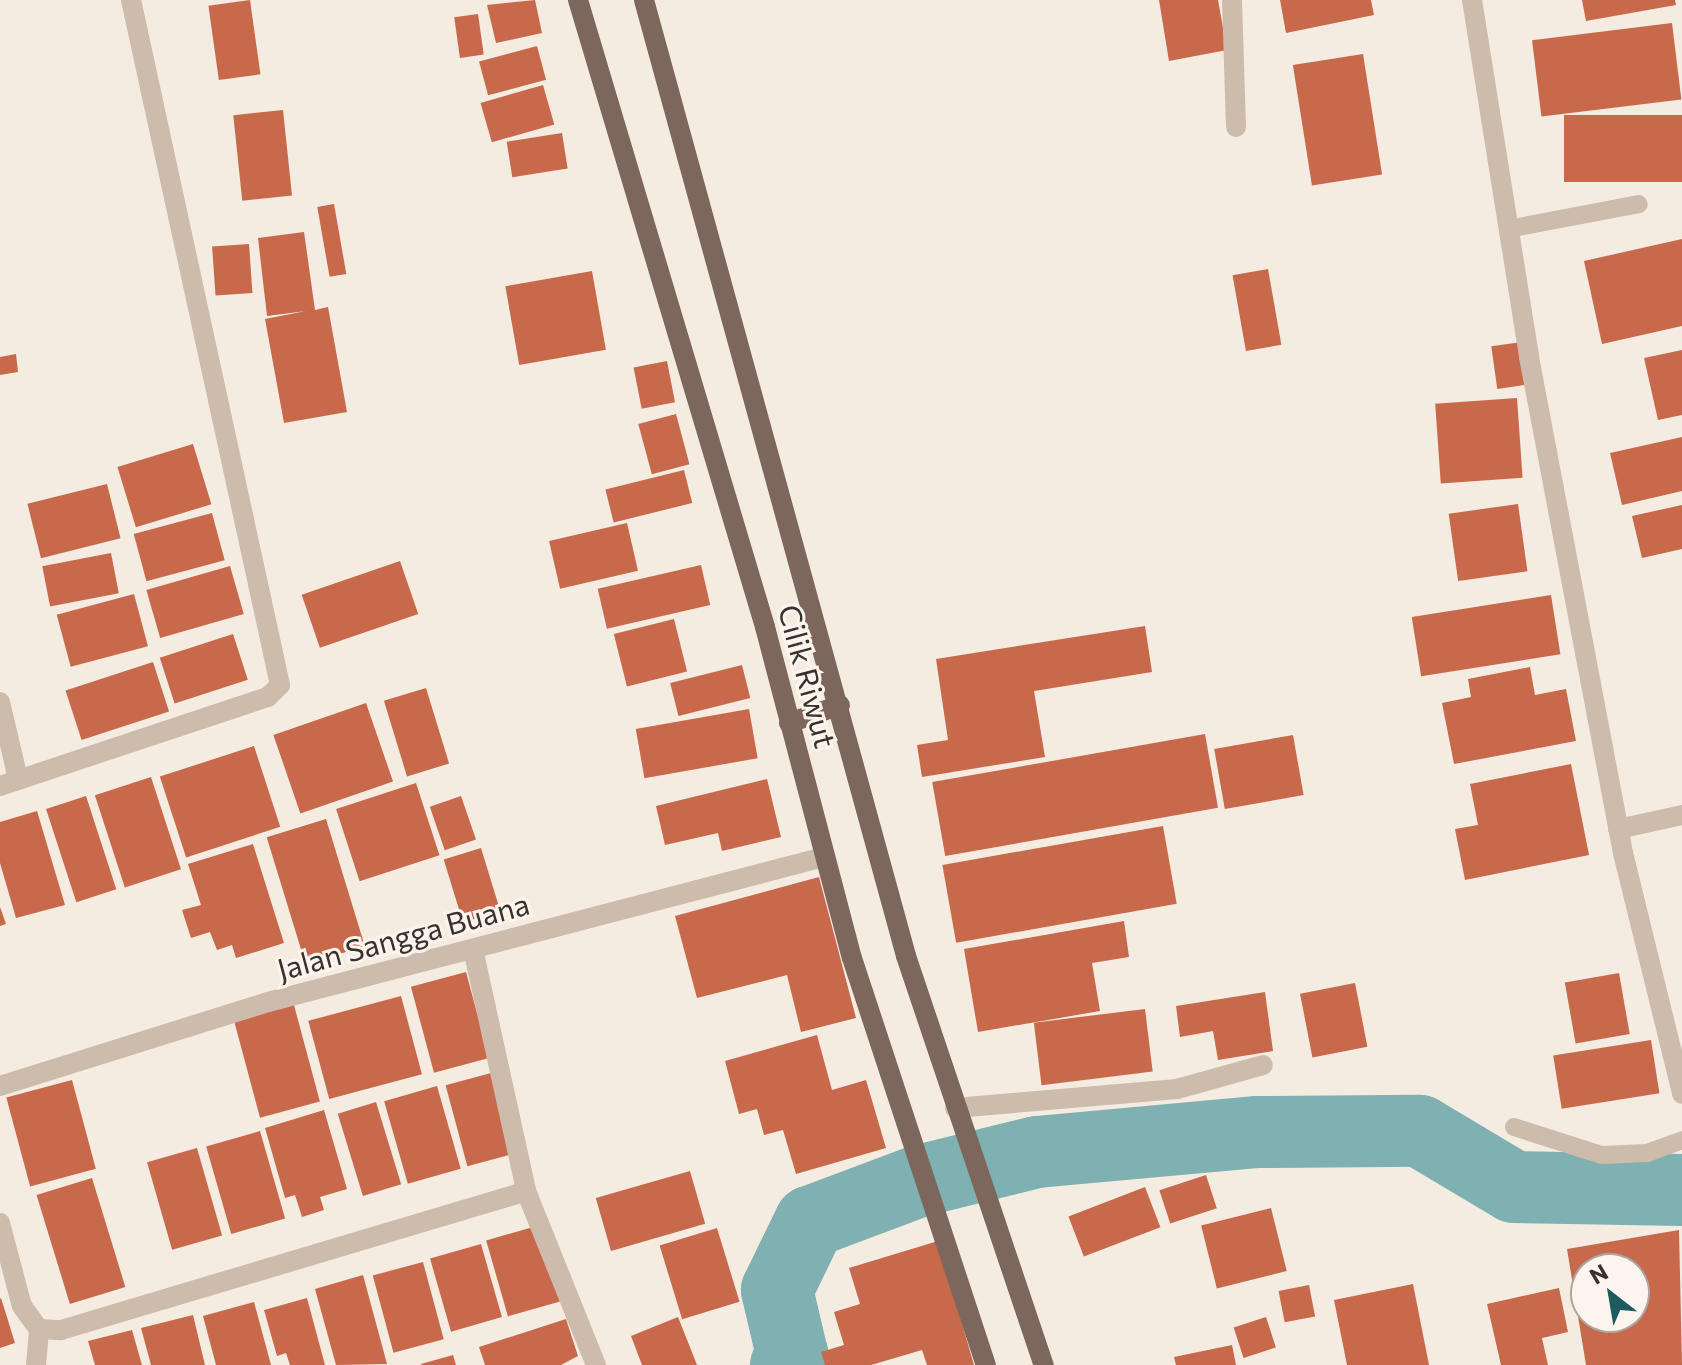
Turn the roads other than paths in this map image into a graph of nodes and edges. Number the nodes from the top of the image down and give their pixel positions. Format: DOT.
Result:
graph roads {
  1 [pos="131,0"];
  2 [pos="578,0"];
  3 [pos="644,0"];
  4 [pos="1232,0"];
  5 [pos="1472,0"];
  6 [pos="1236,127"];
  7 [pos="1639,204"];
  8 [pos="1508,229"];
  9 [pos="0,702"];
  10 [pos="840,705"];
  11 [pos="789,723"];
  12 [pos="9,782"];
  13 [pos="1682,815"];
  14 [pos="1618,829"];
  15 [pos="824,857"];
  16 [pos="473,949"];
  17 [pos="1263,1065"];
  18 [pos="0,1086"];
  19 [pos="1682,1094"];
  20 [pos="955,1108"];
  21 [pos="1514,1127"];
  22 [pos="1682,1140"];
  23 [pos="526,1191"];
  24 [pos="0,1223"];
  25 [pos="39,1329"];
  26 [pos="1038,1363"];
  27 [pos="36,1365"];
  28 [pos="596,1365"];
  29 [pos="986,1365"];
  1 -- 12 [label="street"];
  2 -- 11 [label="main road, Cilik Riwut"];
  3 -- 10 [label="main road, Cilik Riwut"];
  4 -- 6 [label="street"];
  5 -- 8 [label="street"];
  7 -- 8 [label="lane"];
  8 -- 14 [label="street"];
  9 -- 12 [label="street"];
  10 -- 11 [label="main road"];
  10 -- 20 [label="main road, Cilik Riwut"];
  11 -- 15 [label="main road, Cilik Riwut"];
  13 -- 14 [label="street"];
  14 -- 19 [label="street"];
  15 -- 16 [label="street, Jalan Sangga Buana"];
  15 -- 29 [label="main road, Cilik Riwut"];
  16 -- 18 [label="street, Jalan Sangga Buana"];
  16 -- 23 [label="street"];
  17 -- 20 [label="street"];
  20 -- 26 [label="main road, Cilik Riwut"];
  21 -- 22 [label="lane"];
  23 -- 25 [label="street"];
  23 -- 28 [label="street"];
  24 -- 25 [label="street"];
  25 -- 27 [label="street"];
}
